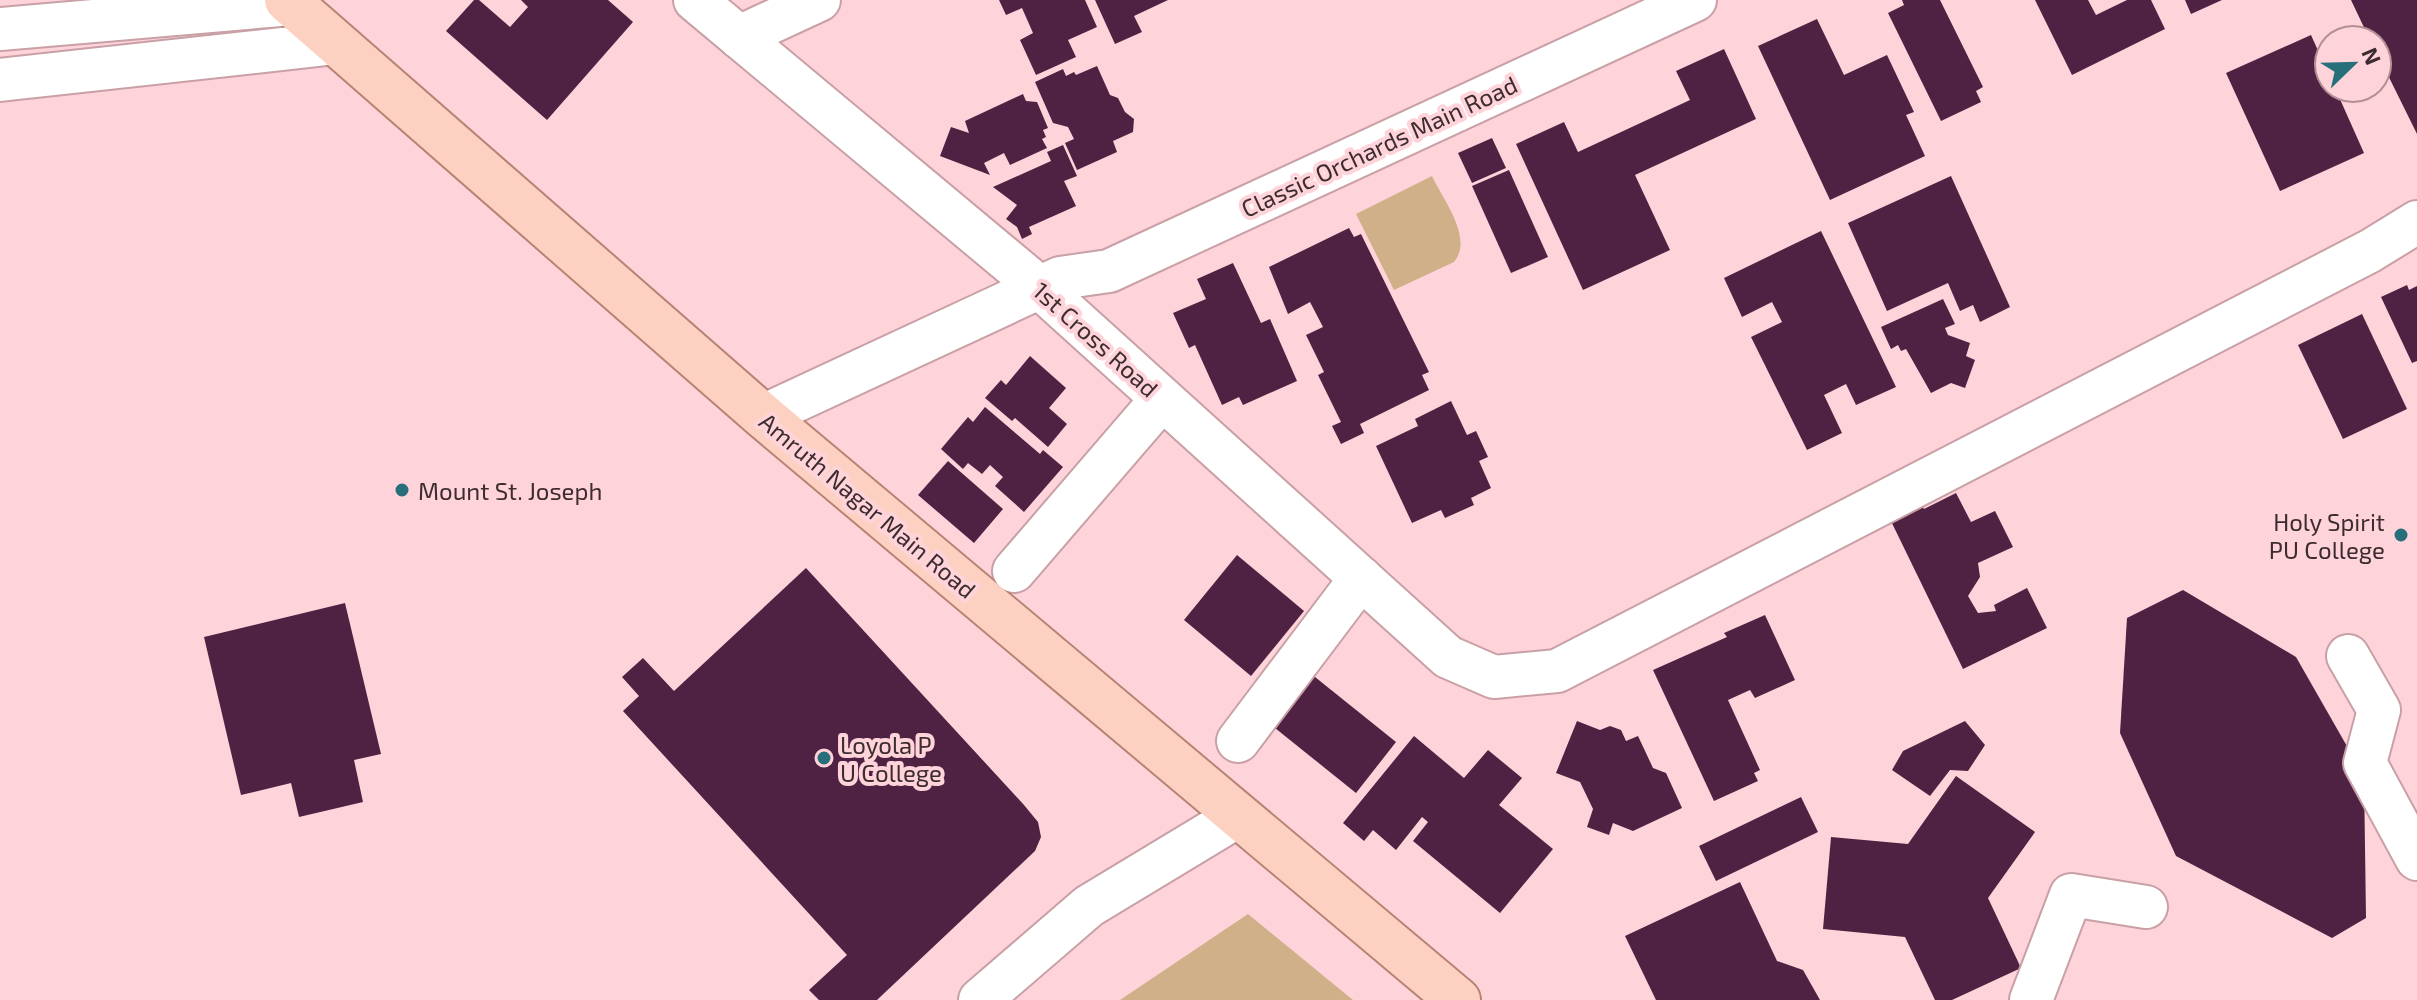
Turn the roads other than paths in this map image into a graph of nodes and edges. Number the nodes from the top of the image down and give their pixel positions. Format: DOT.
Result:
graph roads {
  1 [pos="695,0"];
  2 [pos="819,0"];
  3 [pos="1630,0"];
  4 [pos="1695,0"];
  5 [pos="290,2"];
  6 [pos="0,29"];
  7 [pos="739,37"];
  8 [pos="336,43"];
  9 [pos="0,80"];
  10 [pos="2417,222"];
  11 [pos="1049,282"];
  12 [pos="1162,399"];
  13 [pos="763,416"];
  14 [pos="1014,571"];
  15 [pos="1361,578"];
  16 [pos="2348,656"];
  17 [pos="1238,741"];
  18 [pos="1238,816"];
  19 [pos="2417,859"];
  20 [pos="2146,907"];
  21 [pos="980,1000"];
  22 [pos="1458,1000"];
  23 [pos="2031,1000"];
  1 -- 7 [label="street, 1st Cross Road"];
  2 -- 7 [label="street"];
  3 -- 11 [label="street, Classic Orchards Main Road"];
  4 -- 11 [label="street, Classic Orchards Main Road"];
  5 -- 6 [label="street"];
  5 -- 8 [label="main road, Amruth Nagar Main Road"];
  7 -- 11 [label="street, 1st Cross Road"];
  8 -- 9 [label="street"];
  8 -- 13 [label="main road, Amruth Nagar Main Road"];
  10 -- 15 [label="street, 1st Cross Road"];
  11 -- 12 [label="street, 1st Cross Road"];
  11 -- 13 [label="street, Classic Orchards Main Road"];
  12 -- 14 [label="street"];
  12 -- 15 [label="street, 1st Cross Road"];
  13 -- 18 [label="main road, Amruth Nagar Main Road"];
  15 -- 17 [label="street"];
  16 -- 19 [label="street"];
  18 -- 21 [label="street"];
  18 -- 22 [label="main road, Amruth Nagar Main Road"];
  20 -- 23 [label="street"];
}
